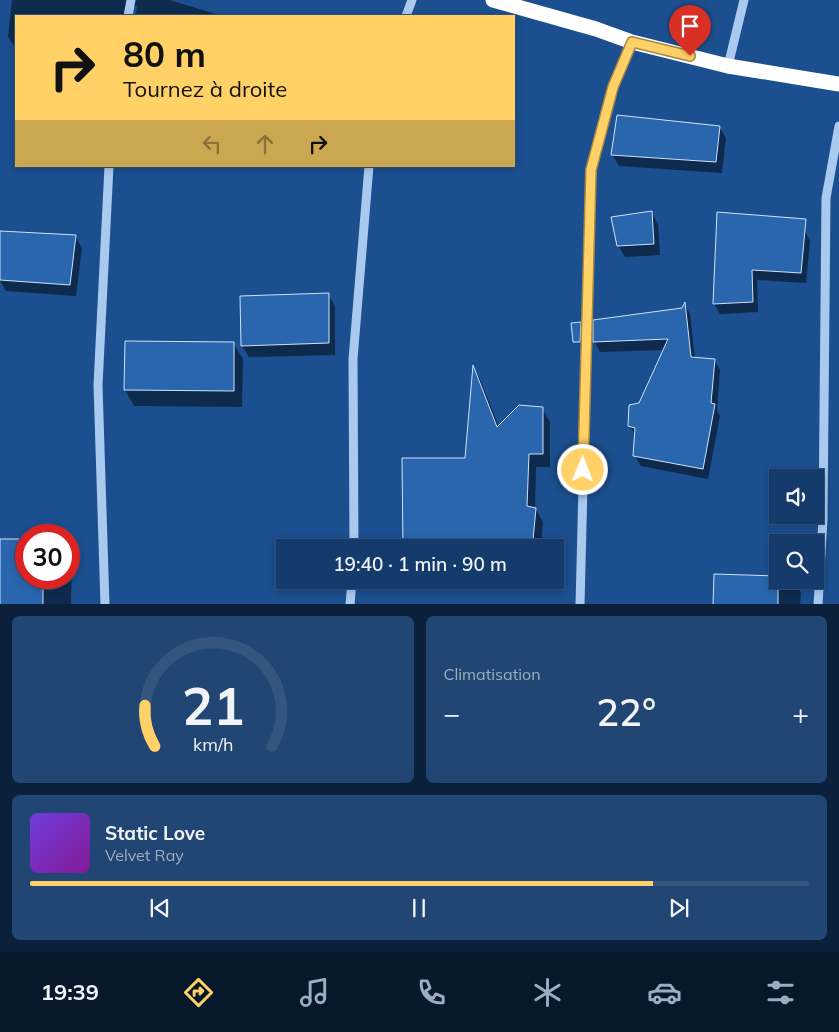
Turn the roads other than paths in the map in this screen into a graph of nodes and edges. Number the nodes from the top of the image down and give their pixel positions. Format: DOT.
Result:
graph roads {
  1 [pos="130,0"];
  2 [pos="412,0"];
  3 [pos="493,0"];
  4 [pos="744,0"];
  5 [pos="128,15"];
  6 [pos="406,15"];
  7 [pos="632,42"];
  8 [pos="728,66"];
  9 [pos="839,84"];
  10 [pos="839,126"];
  11 [pos="109,167"];
  12 [pos="369,167"];
  13 [pos="354,539"];
  14 [pos="351,589"];
  15 [pos="105,604"];
  16 [pos="350,604"];
  17 [pos="580,604"];
  18 [pos="818,604"];
  1 -- 5 [label="street"];
  2 -- 6 [label="street"];
  3 -- 7 [label="highway"];
  4 -- 8 [label="street"];
  7 -- 8 [label="highway"];
  7 -- 17 [label="street"];
  8 -- 9 [label="highway"];
  10 -- 18 [label="street"];
  11 -- 15 [label="street"];
  12 -- 13 [label="street"];
  14 -- 16 [label="street"];
}
